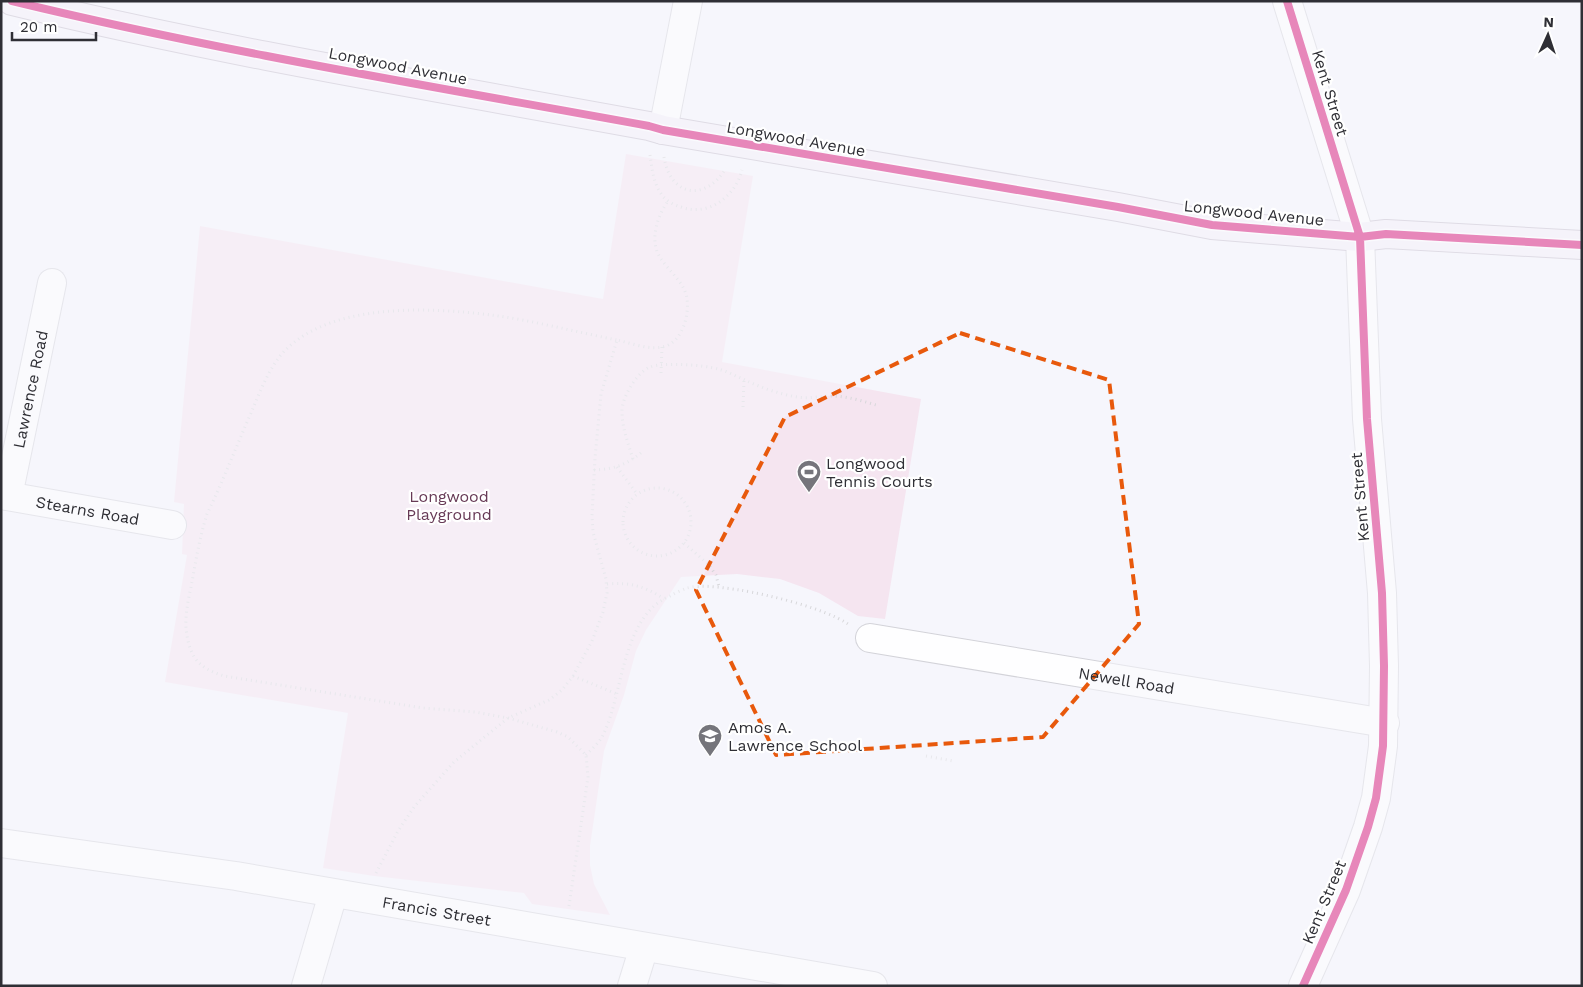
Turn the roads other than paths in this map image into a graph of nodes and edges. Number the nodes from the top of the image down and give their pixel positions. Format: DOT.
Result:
graph roads {
  1 [pos="12,1"];
  2 [pos="688,1"];
  3 [pos="1287,1"];
  4 [pos="659,144"];
  5 [pos="1360,237"];
  6 [pos="1582,245"];
  7 [pos="52,283"];
  8 [pos="5,496"];
  9 [pos="172,524"];
  10 [pos="870,638"];
  11 [pos="1385,723"];
  12 [pos="1,843"];
  13 [pos="334,894"];
  14 [pos="644,947"];
  15 [pos="306,986"];
  16 [pos="632,986"];
  17 [pos="873,986"];
  18 [pos="1303,986"];
  1 -- 4 [label="main road, Longwood Avenue"];
  2 -- 4 [label="street"];
  3 -- 5 [label="street, Kent Street"];
  4 -- 5 [label="main road, Longwood Avenue"];
  5 -- 6 [label="main road, Longwood Avenue"];
  5 -- 11 [label="street, Kent Street"];
  7 -- 8 [label="street, Lawrence Road"];
  8 -- 9 [label="street, Stearns Road"];
  10 -- 11 [label="street, Newell Road"];
  11 -- 18 [label="street, Kent Street"];
  12 -- 13 [label="street, Francis Street"];
  13 -- 14 [label="street, Francis Street"];
  13 -- 15 [label="street"];
  14 -- 16 [label="street"];
  14 -- 17 [label="street, Francis Street"];
}
